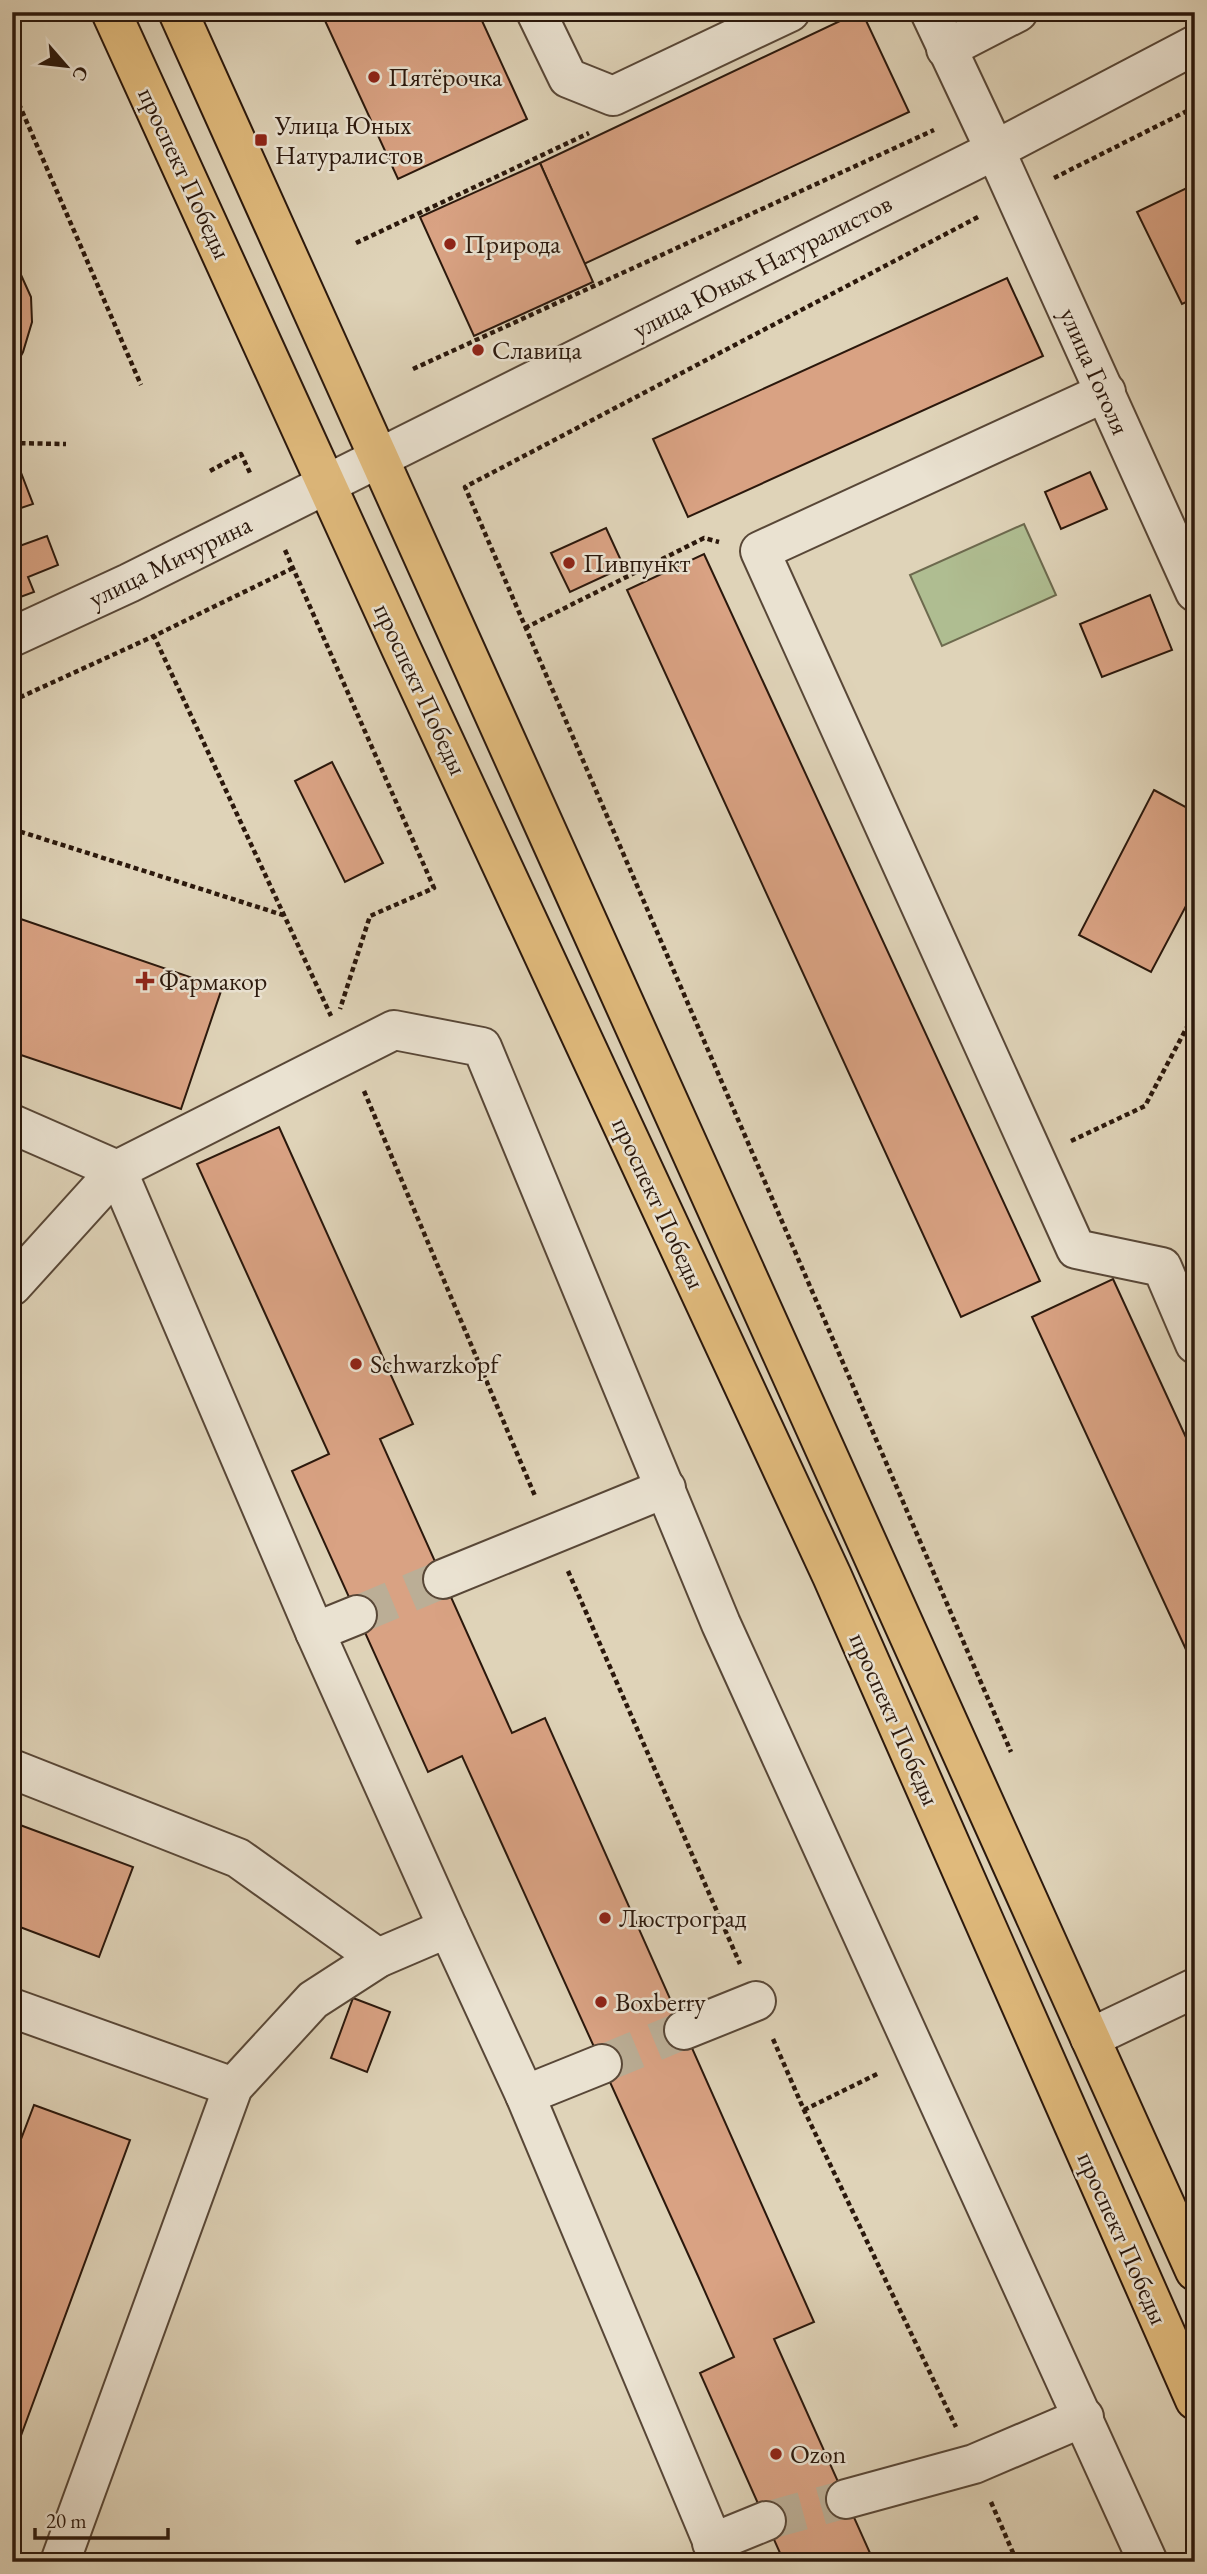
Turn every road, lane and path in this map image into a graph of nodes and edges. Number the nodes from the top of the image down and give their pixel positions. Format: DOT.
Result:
graph roads {
  1 [pos="111,12"];
  2 [pos="178,12"];
  3 [pos="536,12"];
  4 [pos="790,12"];
  5 [pos="930,12"];
  6 [pos="1018,12"];
  7 [pos="1195,45"];
  8 [pos="946,50"];
  9 [pos="12,88"];
  10 [pos="613,96"];
  11 [pos="1195,107"];
  12 [pos="975,110"];
  13 [pos="995,150"];
  14 [pos="1016,197"];
  15 [pos="356,243"];
  16 [pos="413,369"];
  17 [pos="141,386"];
  18 [pos="1105,392"];
  19 [pos="12,443"];
  20 [pos="66,444"];
  21 [pos="241,454"];
  22 [pos="377,458"];
  23 [pos="211,471"];
  24 [pos="328,483"];
  25 [pos="760,551"];
  26 [pos="1195,592"];
  27 [pos="525,628"];
  28 [pos="154,636"];
  29 [pos="12,638"];
  30 [pos="12,701"];
  31 [pos="12,829"];
  32 [pos="284,915"];
  33 [pos="1195,1012"];
  34 [pos="342,1039"];
  35 [pos="12,1124"];
  36 [pos="1035,1159"];
  37 [pos="117,1170"];
  38 [pos="12,1286"];
  39 [pos="1195,1344"];
  40 [pos="666,1488"];
  41 [pos="552,1534"];
  42 [pos="443,1579"];
  43 [pos="357,1615"];
  44 [pos="315,1632"];
  45 [pos="1016,1763"];
  46 [pos="12,1769"];
  47 [pos="448,1928"];
  48 [pos="378,1958"];
  49 [pos="1195,1988"];
  50 [pos="756,2001"];
  51 [pos="12,2008"];
  52 [pos="684,2030"];
  53 [pos="1090,2038"];
  54 [pos="917,2054"];
  55 [pos="602,2064"];
  56 [pos="233,2087"];
  57 [pos="525,2095"];
  58 [pos="804,2110"];
  59 [pos="1195,2271"];
  60 [pos="1195,2400"];
  61 [pos="1084,2417"];
  62 [pos="974,2464"];
  63 [pos="846,2499"];
  64 [pos="766,2521"];
  65 [pos="717,2552"];
  66 [pos="60,2562"];
  67 [pos="1017,2562"];
  68 [pos="1148,2562"];
  1 -- 24 [label="main road, проспект Победы"];
  2 -- 22 [label="main road, проспект Победы"];
  3 -- 10 [label="street"];
  4 -- 10 [label="street"];
  5 -- 8 [label="street, улица Гоголя"];
  6 -- 8 [label="street"];
  7 -- 13 [label="street, улица Юных Натуралистов"];
  8 -- 12 [label="street, улица Гоголя"];
  9 -- 17 [label="path"];
  10 -- 15 [label="path"];
  11 -- 14 [label="path"];
  12 -- 13 [label="street, улица Гоголя"];
  12 -- 16 [label="path"];
  13 -- 14 [label="street, улица Гоголя"];
  13 -- 22 [label="street, улица Юных Натуралистов"];
  14 -- 18 [label="street, улица Гоголя"];
  14 -- 27 [label="path"];
  18 -- 25 [label="street"];
  18 -- 26 [label="street, улица Гоголя"];
  19 -- 20 [label="path"];
  21 -- 23 [label="path"];
  22 -- 24 [label="street, улица Юных Натуралистов"];
  22 -- 53 [label="main road, проспект Победы"];
  24 -- 29 [label="street, улица Мичурина"];
  24 -- 60 [label="main road, проспект Победы"];
  25 -- 27 [label="path"];
  25 -- 36 [label="street"];
  27 -- 45 [label="path"];
  28 -- 30 [label="path"];
  28 -- 32 [label="path"];
  28 -- 34 [label="path"];
  31 -- 32 [label="path"];
  32 -- 34 [label="path"];
  33 -- 36 [label="path"];
  34 -- 37 [label="street"];
  34 -- 40 [label="street"];
  34 -- 41 [label="path"];
  35 -- 37 [label="street"];
  36 -- 39 [label="street"];
  37 -- 38 [label="street"];
  37 -- 44 [label="street"];
  40 -- 41 [label="street"];
  40 -- 54 [label="street"];
  41 -- 42 [label="street"];
  41 -- 50 [label="path"];
  43 -- 44 [label="street"];
  44 -- 47 [label="street"];
  46 -- 48 [label="street"];
  47 -- 48 [label="street"];
  47 -- 57 [label="street"];
  48 -- 56 [label="street"];
  49 -- 53 [label="street"];
  50 -- 52 [label="street"];
  50 -- 58 [label="path"];
  51 -- 56 [label="street"];
  53 -- 59 [label="main road, проспект Победы"];
  54 -- 58 [label="path"];
  54 -- 61 [label="street"];
  55 -- 57 [label="street"];
  56 -- 66 [label="street"];
  57 -- 65 [label="street"];
  58 -- 62 [label="path"];
  61 -- 62 [label="street"];
  61 -- 68 [label="street"];
  62 -- 63 [label="street"];
  62 -- 67 [label="path"];
  64 -- 65 [label="street"];
}
